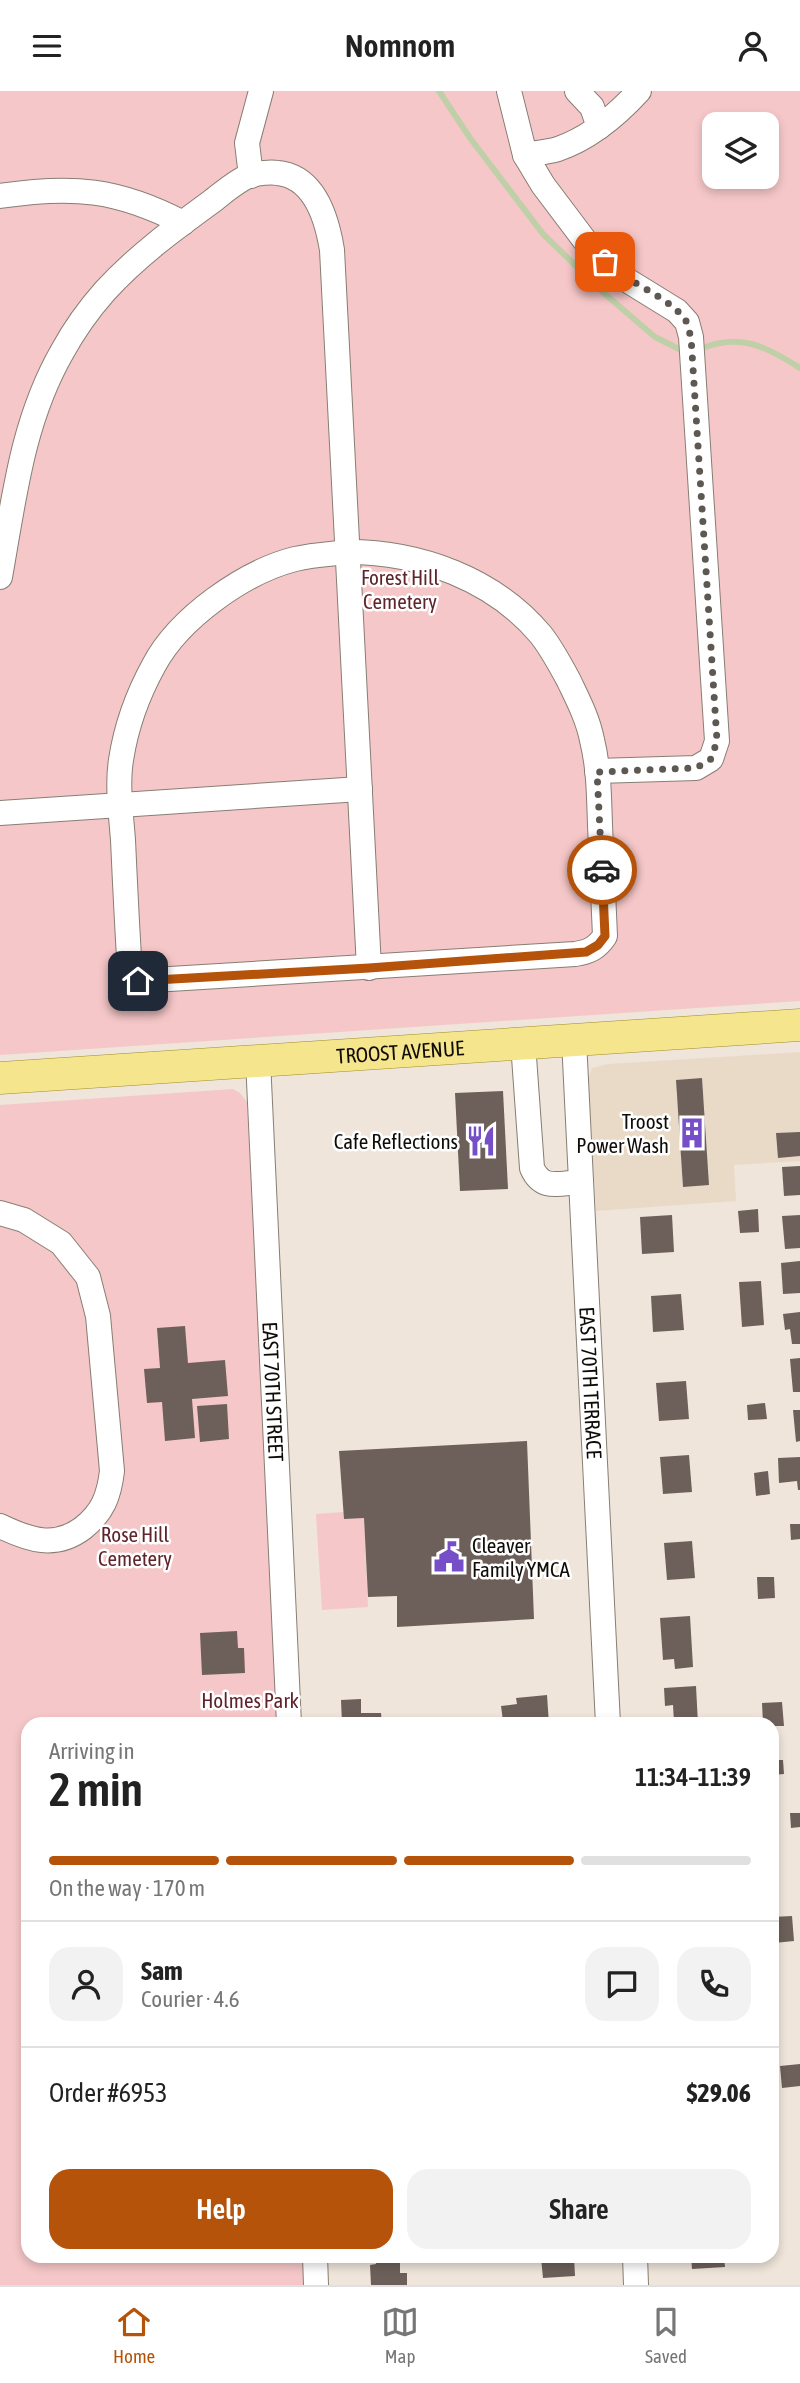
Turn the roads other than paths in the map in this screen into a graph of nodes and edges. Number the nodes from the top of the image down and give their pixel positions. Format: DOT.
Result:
graph roads {
  1 [pos="261,91"];
  2 [pos="509,91"];
  3 [pos="577,91"];
  4 [pos="639,91"];
  5 [pos="599,127"];
  6 [pos="526,155"];
  7 [pos="251,176"];
  8 [pos="0,196"];
  9 [pos="184,223"];
  10 [pos="6,504"];
  11 [pos="348,552"];
  12 [pos="0,577"];
  13 [pos="597,772"];
  14 [pos="360,789"];
  15 [pos="121,805"];
  16 [pos="0,813"];
  17 [pos="369,968"];
  18 [pos="800,1025"];
  19 [pos="574,1040"];
  20 [pos="523,1043"];
  21 [pos="258,1060"];
  22 [pos="0,1078"];
  23 [pos="581,1182"];
  24 [pos="0,1213"];
  25 [pos="0,1526"];
  26 [pos="289,1717"];
  27 [pos="608,1717"];
  28 [pos="315,2263"];
  29 [pos="635,2263"];
  30 [pos="316,2285"];
  31 [pos="636,2285"];
  1 -- 7 [label="street"];
  2 -- 6 [label="street"];
  3 -- 5 [label="street"];
  4 -- 5 [label="street"];
  5 -- 6 [label="street"];
  6 -- 13 [label="street"];
  7 -- 9 [label="street"];
  7 -- 11 [label="street"];
  8 -- 9 [label="street"];
  9 -- 10 [label="street"];
  10 -- 12 [label="street"];
  11 -- 13 [label="street"];
  11 -- 14 [label="street"];
  11 -- 15 [label="street"];
  13 -- 17 [label="street"];
  14 -- 15 [label="street"];
  14 -- 17 [label="street"];
  15 -- 16 [label="street"];
  15 -- 17 [label="street"];
  18 -- 19 [label="main road, TROOST AVENUE"];
  19 -- 20 [label="main road, TROOST AVENUE"];
  19 -- 23 [label="street, EAST 70TH TERRACE"];
  20 -- 21 [label="main road, TROOST AVENUE"];
  20 -- 23 [label="street"];
  21 -- 22 [label="main road, TROOST AVENUE"];
  21 -- 26 [label="street, EAST 70TH STREET"];
  23 -- 27 [label="street, EAST 70TH TERRACE"];
  24 -- 25 [label="street"];
  28 -- 30 [label="street"];
  29 -- 31 [label="street"];
}
